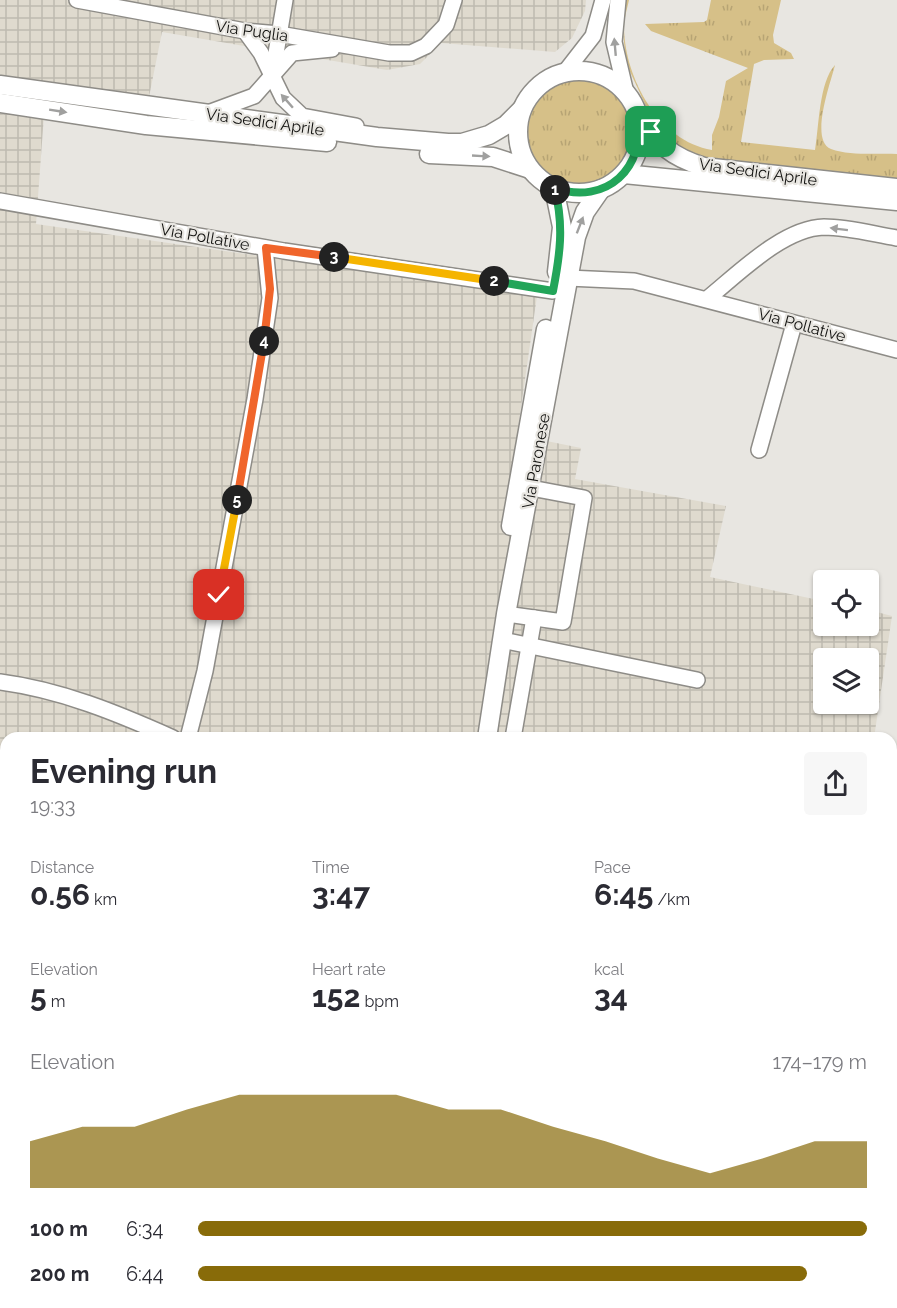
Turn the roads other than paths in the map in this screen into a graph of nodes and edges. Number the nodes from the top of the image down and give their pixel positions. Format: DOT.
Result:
graph roads {
  1 [pos="77,0"];
  2 [pos="285,0"];
  3 [pos="454,0"];
  4 [pos="603,0"];
  5 [pos="618,0"];
  6 [pos="114,4"];
  7 [pos="245,31"];
  8 [pos="279,34"];
  9 [pos="353,47"];
  10 [pos="565,72"];
  11 [pos="272,77"];
  12 [pos="0,85"];
  13 [pos="626,93"];
  14 [pos="0,102"];
  15 [pos="522,109"];
  16 [pos="204,114"];
  17 [pos="638,115"];
  18 [pos="377,137"];
  19 [pos="530,169"];
  20 [pos="624,174"];
  21 [pos="554,188"];
  22 [pos="897,188"];
  23 [pos="601,189"];
  24 [pos="0,201"];
  25 [pos="897,201"];
  26 [pos="897,238"];
  27 [pos="266,248"];
  28 [pos="568,278"];
  29 [pos="553,291"];
  30 [pos="707,299"];
  31 [pos="794,324"];
  32 [pos="897,350"];
  33 [pos="759,450"];
  34 [pos="531,488"];
  35 [pos="506,614"];
  36 [pos="534,618"];
  37 [pos="502,640"];
  38 [pos="528,647"];
  39 [pos="697,680"];
  40 [pos="0,682"];
  41 [pos="159,732"];
  42 [pos="190,732"];
  43 [pos="476,732"];
  44 [pos="488,732"];
  45 [pos="514,732"];
  1 -- 6 [label="street, Via Puglia"];
  2 -- 8 [label="street"];
  3 -- 9 [label="street, Via Puglia"];
  4 -- 10 [label="street"];
  13 -- 5 [label="street, one-way"];
  6 -- 7 [label="street, Via Puglia"];
  7 -- 8 [label="street, Via Puglia"];
  7 -- 11 [label="street"];
  8 -- 9 [label="street, Via Puglia"];
  8 -- 11 [label="street"];
  9 -- 11 [label="street"];
  10 -- 13 [label="main road, Via Sedici Aprile"];
  10 -- 15 [label="main road, Via Sedici Aprile"];
  11 -- 16 [label="street"];
  18 -- 11 [label="street, one-way"];
  12 -- 16 [label="main road, Via Sedici Aprile"];
  13 -- 17 [label="main road, Via Sedici Aprile"];
  14 -- 19 [label="main road, Via Sedici Aprile, one-way"];
  15 -- 18 [label="main road, Via Sedici Aprile"];
  15 -- 19 [label="main road, Via Sedici Aprile"];
  16 -- 18 [label="main road, Via Sedici Aprile"];
  17 -- 20 [label="main road, Via Sedici Aprile"];
  17 -- 22 [label="main road, Via Sedici Aprile"];
  19 -- 21 [label="main road, Via Sedici Aprile"];
  20 -- 23 [label="main road, Via Sedici Aprile"];
  20 -- 25 [label="main road, Via Sedici Aprile"];
  21 -- 23 [label="main road, Via Sedici Aprile"];
  21 -- 29 [label="main road, Via Paronese"];
  28 -- 23 [label="main road, Via Paronese, one-way"];
  24 -- 27 [label="street, Via Pollative"];
  26 -- 30 [label="street, one-way"];
  27 -- 29 [label="street, Via Pollative"];
  27 -- 42 [label="street"];
  28 -- 30 [label="street, Via Pollative"];
  28 -- 34 [label="main road, Via Paronese"];
  29 -- 43 [label="main road, Via Paronese"];
  30 -- 31 [label="street, Via Pollative"];
  31 -- 32 [label="street, Via Pollative"];
  31 -- 33 [label="street"];
  34 -- 35 [label="main road, Via Paronese"];
  34 -- 36 [label="street"];
  35 -- 36 [label="street"];
  35 -- 37 [label="main road, Via Paronese"];
  36 -- 38 [label="street"];
  37 -- 38 [label="street"];
  37 -- 44 [label="main road, Via Paronese"];
  38 -- 39 [label="street"];
  38 -- 45 [label="street"];
  40 -- 41 [label="street"];
}
